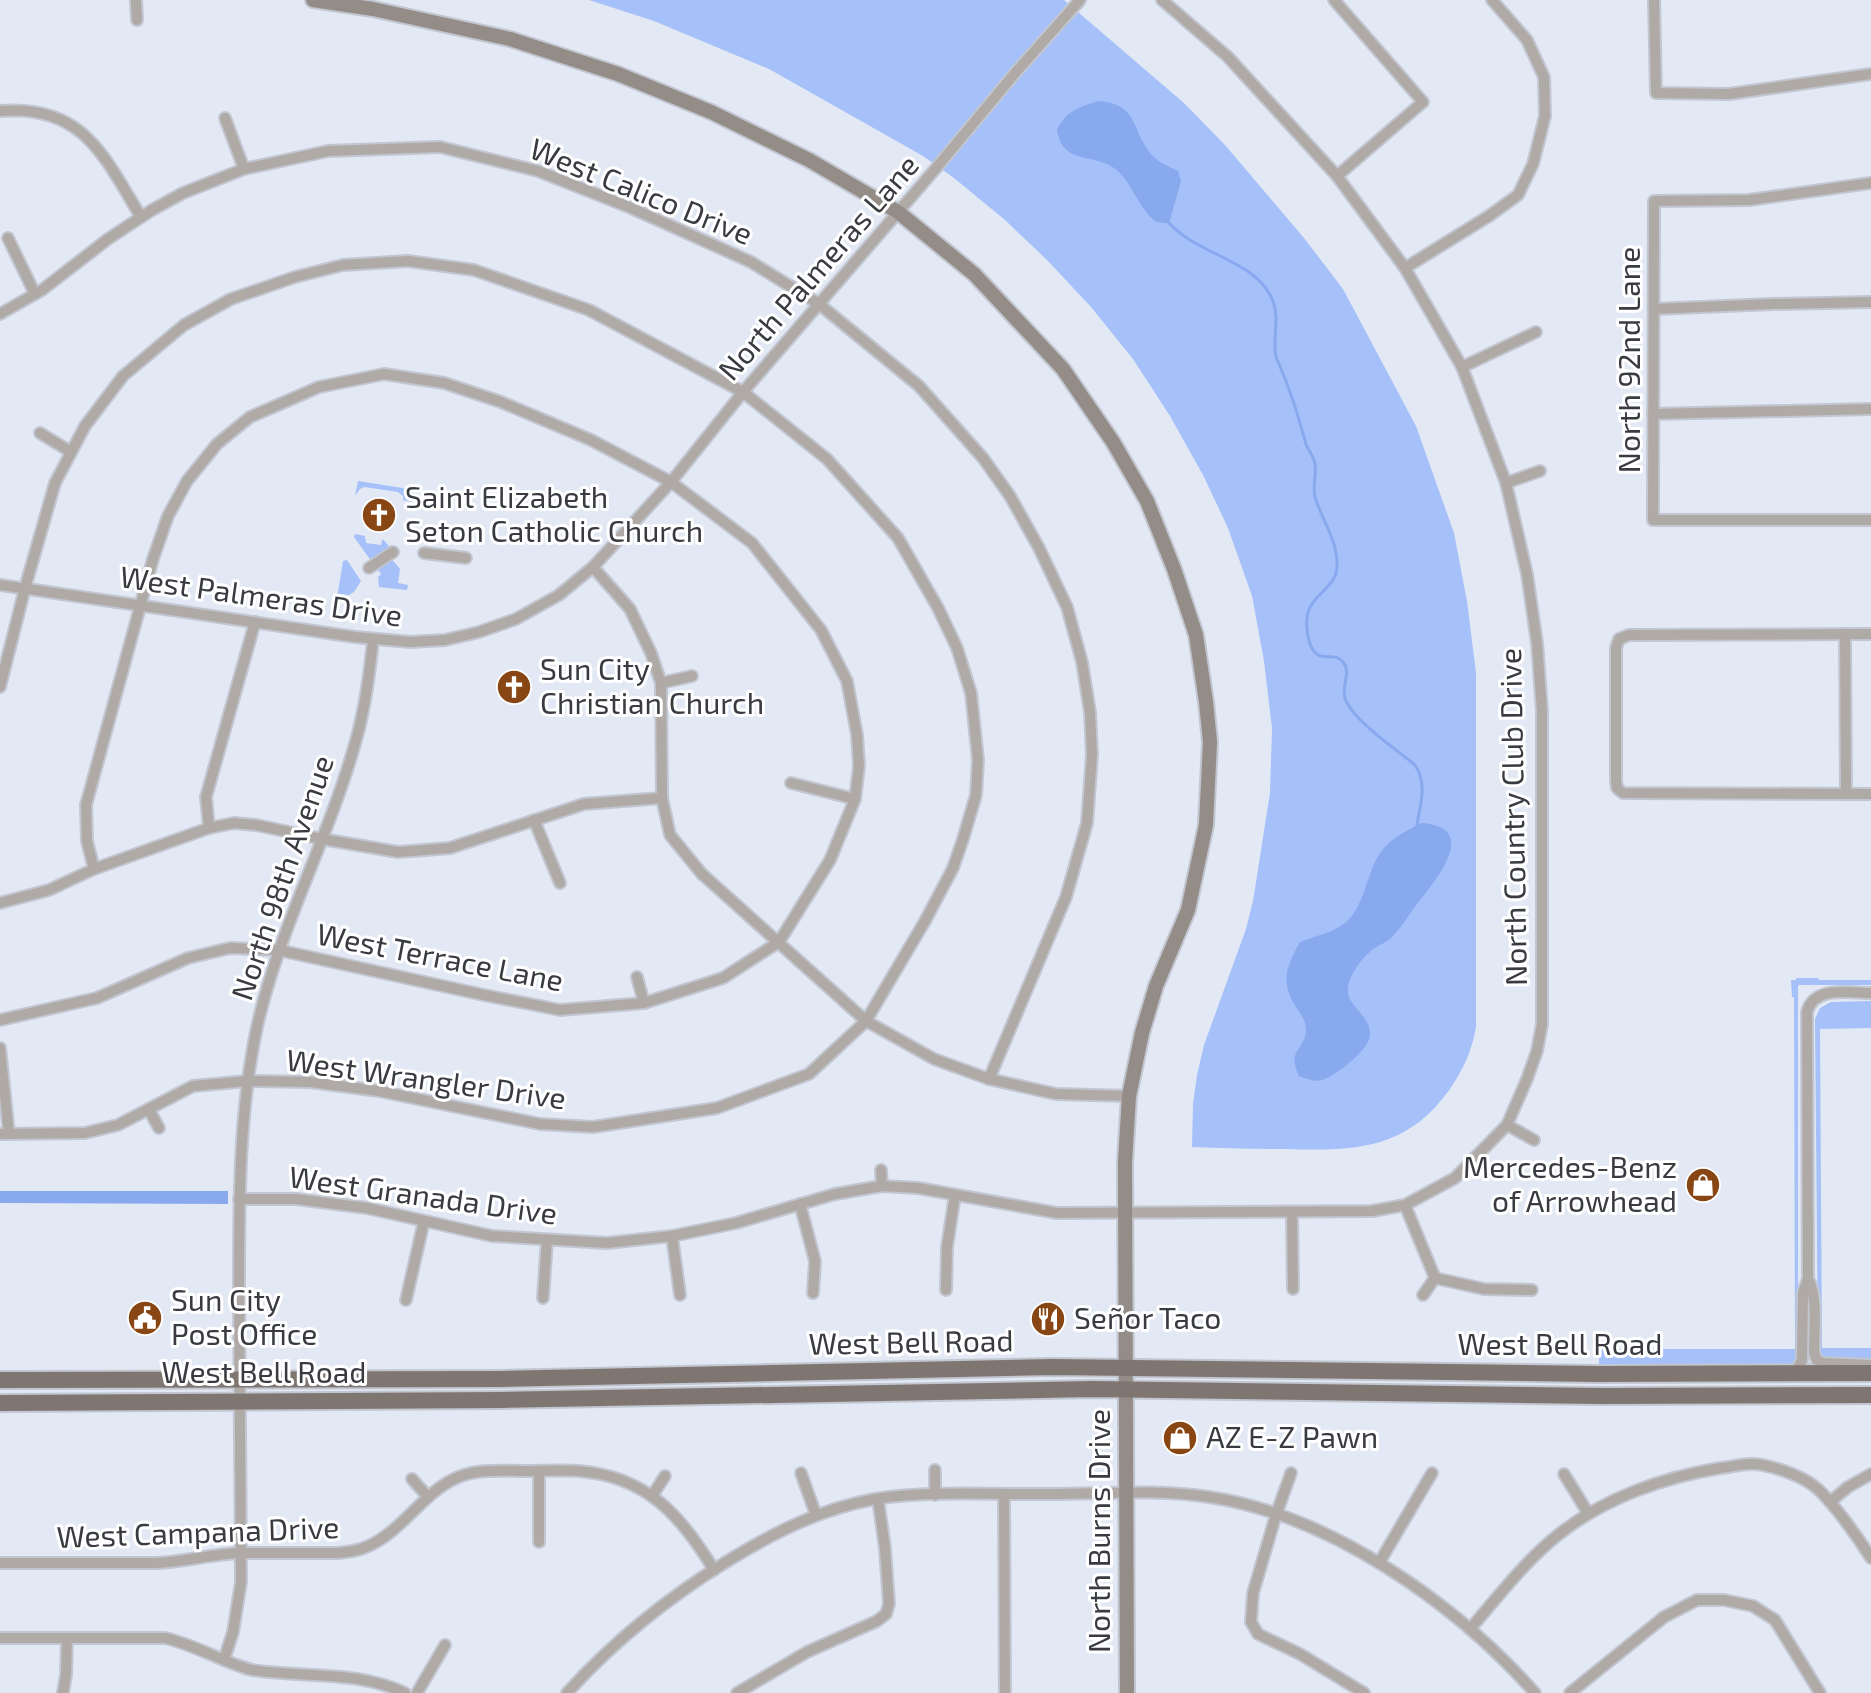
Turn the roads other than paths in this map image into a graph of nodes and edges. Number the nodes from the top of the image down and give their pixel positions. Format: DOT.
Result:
graph roads {
  1 [pos="136,0"];
  2 [pos="313,0"];
  3 [pos="1080,0"];
  4 [pos="1162,0"];
  5 [pos="1334,0"];
  6 [pos="1492,0"];
  7 [pos="1654,0"];
  8 [pos="137,20"];
  9 [pos="1871,74"];
  10 [pos="0,111"];
  11 [pos="225,118"];
  12 [pos="244,169"];
  13 [pos="1337,176"];
  14 [pos="1871,183"];
  15 [pos="898,212"];
  16 [pos="141,217"];
  17 [pos="8,238"];
  18 [pos="1405,268"];
  19 [pos="35,294"];
  20 [pos="1871,302"];
  21 [pos="819,304"];
  22 [pos="1654,309"];
  23 [pos="0,314"];
  24 [pos="1536,332"];
  25 [pos="1462,367"];
  26 [pos="743,392"];
  27 [pos="1871,409"];
  28 [pos="1653,414"];
  29 [pos="40,433"];
  30 [pos="71,452"];
  31 [pos="1540,471"];
  32 [pos="671,482"];
  33 [pos="1506,483"];
  34 [pos="1871,520"];
  35 [pos="393,552"];
  36 [pos="424,553"];
  37 [pos="466,558"];
  38 [pos="593,567"];
  39 [pos="369,568"];
  40 [pos="0,585"];
  41 [pos="25,588"];
  42 [pos="140,605"];
  43 [pos="255,622"];
  44 [pos="1845,634"];
  45 [pos="1871,634"];
  46 [pos="373,640"];
  47 [pos="692,676"];
  48 [pos="661,683"];
  49 [pos="0,687"];
  50 [pos="791,783"];
  51 [pos="1846,794"];
  52 [pos="1871,794"];
  53 [pos="662,798"];
  54 [pos="855,799"];
  55 [pos="534,820"];
  56 [pos="209,828"];
  57 [pos="322,839"];
  58 [pos="94,869"];
  59 [pos="560,883"];
  60 [pos="0,903"];
  61 [pos="779,942"];
  62 [pos="278,950"];
  63 [pos="637,977"];
  64 [pos="1871,993"];
  65 [pos="644,1003"];
  66 [pos="0,1020"];
  67 [pos="866,1021"];
  68 [pos="0,1048"];
  69 [pos="989,1079"];
  70 [pos="248,1081"];
  71 [pos="1129,1096"];
  72 [pos="149,1110"];
  73 [pos="1507,1125"];
  74 [pos="159,1128"];
  75 [pos="5,1134"];
  76 [pos="1534,1140"];
  77 [pos="881,1170"];
  78 [pos="882,1186"];
  79 [pos="955,1195"];
  80 [pos="239,1199"];
  81 [pos="800,1204"];
  82 [pos="1405,1205"];
  83 [pos="1292,1212"];
  84 [pos="1125,1213"];
  85 [pos="424,1221"];
  86 [pos="672,1236"];
  87 [pos="547,1240"];
  88 [pos="1435,1278"];
  89 [pos="1808,1279"];
  90 [pos="1293,1289"];
  91 [pos="946,1290"];
  92 [pos="1532,1290"];
  93 [pos="813,1293"];
  94 [pos="680,1295"];
  95 [pos="1423,1295"];
  96 [pos="543,1298"];
  97 [pos="406,1300"];
  98 [pos="1814,1353"];
  99 [pos="1871,1365"];
  100 [pos="1126,1368"];
  101 [pos="1810,1373"];
  102 [pos="1871,1373"];
  103 [pos="1787,1374"];
  104 [pos="0,1380"];
  105 [pos="239,1381"];
  106 [pos="1126,1389"];
  107 [pos="1702,1395"];
  108 [pos="1871,1395"];
  109 [pos="240,1401"];
  110 [pos="0,1403"];
  111 [pos="935,1470"];
  112 [pos="539,1471"];
  113 [pos="801,1473"];
  114 [pos="1291,1473"];
  115 [pos="1432,1473"];
  116 [pos="1564,1474"];
  117 [pos="1871,1474"];
  118 [pos="665,1476"];
  119 [pos="412,1479"];
  120 [pos="1126,1494"];
  121 [pos="935,1495"];
  122 [pos="1004,1495"];
  123 [pos="652,1496"];
  124 [pos="428,1497"];
  125 [pos="878,1499"];
  126 [pos="1830,1502"];
  127 [pos="1588,1513"];
  128 [pos="816,1515"];
  129 [pos="1276,1515"];
  130 [pos="539,1542"];
  131 [pos="241,1553"];
  132 [pos="1871,1558"];
  133 [pos="0,1563"];
  134 [pos="1379,1563"];
  135 [pos="714,1570"];
  136 [pos="1470,1629"];
  137 [pos="0,1638"];
  138 [pos="67,1638"];
  139 [pos="445,1645"];
  140 [pos="224,1660"];
  141 [pos="63,1693"];
  142 [pos="405,1693"];
  143 [pos="417,1693"];
  144 [pos="567,1693"];
  145 [pos="737,1693"];
  146 [pos="1005,1693"];
  147 [pos="1127,1693"];
  148 [pos="1364,1693"];
  149 [pos="1535,1693"];
  150 [pos="1570,1693"];
  151 [pos="1820,1693"];
  1 -- 8 [label="street"];
  2 -- 15 [label="street, North Burns Drive"];
  3 -- 15 [label="street, North Palmeras Lane"];
  4 -- 13 [label="street, North Country Club Drive"];
  5 -- 13 [label="street"];
  6 -- 18 [label="street"];
  7 -- 9 [label="street"];
  10 -- 16 [label="street"];
  11 -- 12 [label="street"];
  12 -- 16 [label="street, West Calico Drive"];
  12 -- 21 [label="street, West Calico Drive"];
  13 -- 18 [label="street, North Country Club Drive"];
  14 -- 22 [label="street, North 92nd Lane"];
  15 -- 21 [label="street, North Palmeras Lane"];
  15 -- 71 [label="street, North Burns Drive"];
  16 -- 19 [label="street, West Calico Drive"];
  17 -- 19 [label="street"];
  18 -- 25 [label="street, North Country Club Drive"];
  19 -- 23 [label="street, West Calico Drive"];
  20 -- 22 [label="street"];
  21 -- 26 [label="street, North Palmeras Lane"];
  21 -- 69 [label="street, West Calico Drive"];
  22 -- 28 [label="street, North 92nd Lane"];
  24 -- 25 [label="street"];
  25 -- 33 [label="street, North Country Club Drive"];
  26 -- 30 [label="street, West Wrangler Drive"];
  26 -- 32 [label="street, North Palmeras Lane"];
  26 -- 67 [label="street, West Wrangler Drive"];
  27 -- 28 [label="street"];
  28 -- 34 [label="street, North 92nd Lane"];
  29 -- 30 [label="street"];
  30 -- 41 [label="street, West Wrangler Drive"];
  31 -- 33 [label="street"];
  32 -- 38 [label="street, North Palmeras Lane"];
  32 -- 42 [label="street"];
  32 -- 54 [label="street"];
  33 -- 73 [label="street, North Country Club Drive"];
  35 -- 39 [label="street"];
  36 -- 37 [label="street"];
  38 -- 46 [label="street, West Palmeras Drive"];
  38 -- 48 [label="street"];
  40 -- 41 [label="street, West Palmeras Drive"];
  41 -- 42 [label="street, West Palmeras Drive"];
  41 -- 49 [label="street, West Wrangler Drive"];
  42 -- 43 [label="street, West Palmeras Drive"];
  42 -- 58 [label="street"];
  43 -- 46 [label="street, West Palmeras Drive"];
  43 -- 56 [label="street"];
  44 -- 45 [label="street"];
  44 -- 51 [label="street"];
  44 -- 51 [label="street"];
  46 -- 57 [label="street, North 98th Avenue"];
  47 -- 48 [label="street"];
  48 -- 53 [label="street"];
  50 -- 54 [label="street"];
  51 -- 52 [label="street"];
  53 -- 55 [label="street"];
  53 -- 61 [label="street"];
  54 -- 61 [label="street"];
  55 -- 57 [label="street"];
  55 -- 59 [label="street"];
  56 -- 57 [label="street"];
  56 -- 58 [label="street"];
  57 -- 62 [label="street, North 98th Avenue"];
  58 -- 60 [label="street"];
  61 -- 65 [label="street, West Terrace Lane"];
  61 -- 67 [label="street"];
  62 -- 65 [label="street, West Terrace Lane"];
  62 -- 66 [label="street, West Terrace Lane"];
  62 -- 70 [label="street, North 98th Avenue"];
  63 -- 65 [label="street"];
  64 -- 89 [label="street"];
  67 -- 69 [label="street"];
  67 -- 70 [label="street, West Wrangler Drive"];
  68 -- 75 [label="street"];
  69 -- 71 [label="street"];
  70 -- 72 [label="street, West Wrangler Drive"];
  70 -- 80 [label="street, North 98th Avenue"];
  71 -- 84 [label="street, North Burns Drive"];
  72 -- 74 [label="street"];
  72 -- 75 [label="street, West Wrangler Drive"];
  73 -- 76 [label="street"];
  73 -- 82 [label="street, West Granada Drive"];
  77 -- 78 [label="street"];
  78 -- 79 [label="street, West Granada Drive"];
  78 -- 81 [label="street, West Granada Drive"];
  79 -- 84 [label="street, West Granada Drive"];
  79 -- 91 [label="street"];
  80 -- 85 [label="street, West Granada Drive"];
  80 -- 105 [label="street, North 98th Avenue"];
  81 -- 86 [label="street, West Granada Drive"];
  81 -- 93 [label="street"];
  82 -- 83 [label="street, West Granada Drive"];
  82 -- 88 [label="street"];
  83 -- 84 [label="street, West Granada Drive"];
  83 -- 90 [label="street"];
  84 -- 100 [label="street, North Burns Drive"];
  85 -- 87 [label="street, West Granada Drive"];
  85 -- 97 [label="street"];
  86 -- 87 [label="street, West Granada Drive"];
  86 -- 94 [label="street"];
  87 -- 96 [label="street"];
  88 -- 92 [label="street"];
  88 -- 95 [label="street"];
  89 -- 98 [label="street"];
  89 -- 103 [label="street"];
  98 -- 99 [label="street"];
  98 -- 101 [label="street"];
  100 -- 103 [label="main road, West Bell Road"];
  100 -- 105 [label="main road, West Bell Road"];
  100 -- 106 [label="street, North Burns Drive"];
  101 -- 102 [label="main road, West Bell Road"];
  101 -- 103 [label="main road, West Bell Road"];
  101 -- 107 [label="main road"];
  104 -- 105 [label="main road, West Bell Road"];
  105 -- 109 [label="street, North 98th Avenue"];
  106 -- 107 [label="main road, West Bell Road"];
  106 -- 109 [label="main road, West Bell Road"];
  106 -- 120 [label="street, North Burns Drive"];
  107 -- 108 [label="main road, West Bell Road"];
  109 -- 110 [label="main road, West Bell Road"];
  109 -- 131 [label="street, North 98th Avenue"];
  111 -- 121 [label="street"];
  112 -- 123 [label="street, West Campana Drive"];
  112 -- 124 [label="street, West Campana Drive"];
  112 -- 130 [label="street"];
  113 -- 128 [label="street"];
  114 -- 129 [label="street"];
  115 -- 134 [label="street"];
  116 -- 127 [label="street"];
  117 -- 126 [label="street"];
  118 -- 123 [label="street"];
  119 -- 124 [label="street"];
  120 -- 122 [label="street"];
  120 -- 129 [label="street"];
  120 -- 147 [label="street, North Burns Drive"];
  121 -- 122 [label="street"];
  121 -- 125 [label="street"];
  122 -- 146 [label="street"];
  123 -- 135 [label="street, West Campana Drive"];
  124 -- 131 [label="street, West Campana Drive"];
  125 -- 128 [label="street"];
  125 -- 145 [label="street"];
  126 -- 127 [label="street"];
  126 -- 132 [label="street"];
  127 -- 136 [label="street"];
  128 -- 135 [label="street"];
  129 -- 134 [label="street"];
  129 -- 148 [label="street"];
  131 -- 133 [label="street, West Campana Drive"];
  131 -- 140 [label="street, North 98th Avenue"];
  134 -- 136 [label="street"];
  135 -- 144 [label="street"];
  136 -- 149 [label="street"];
  137 -- 138 [label="street"];
  138 -- 140 [label="street"];
  138 -- 141 [label="street"];
  139 -- 143 [label="street"];
  140 -- 142 [label="street"];
  150 -- 151 [label="street"];
}
